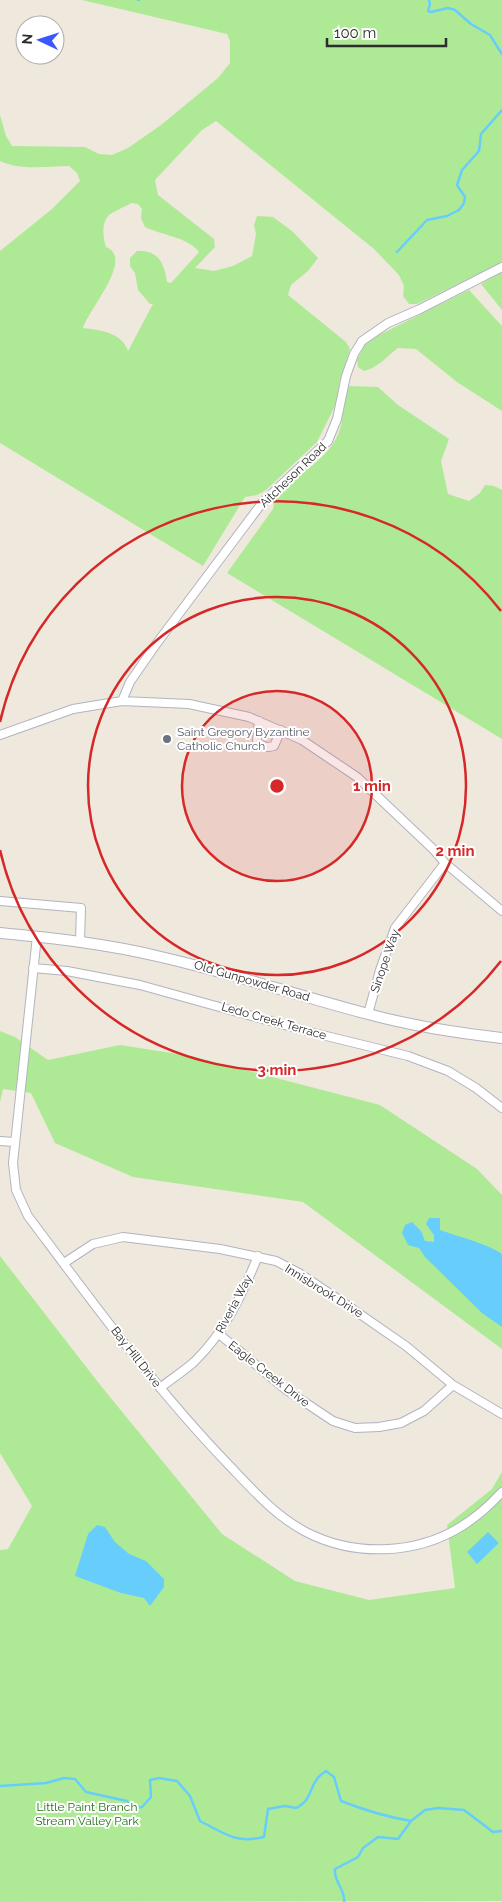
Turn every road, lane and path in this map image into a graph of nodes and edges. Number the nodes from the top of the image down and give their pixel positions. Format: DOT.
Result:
graph roads {
  1 [pos="502,266"];
  2 [pos="122,701"];
  3 [pos="259,721"];
  4 [pos="281,730"];
  5 [pos="0,735"];
  6 [pos="445,863"];
  7 [pos="0,900"];
  8 [pos="502,911"];
  9 [pos="0,932"];
  10 [pos="37,936"];
  11 [pos="80,941"];
  12 [pos="33,968"];
  13 [pos="368,1014"];
  14 [pos="502,1038"];
  15 [pos="502,1108"];
  16 [pos="0,1141"];
  17 [pos="14,1142"];
  18 [pos="258,1256"];
  19 [pos="64,1263"];
  20 [pos="219,1334"];
  21 [pos="454,1385"];
  22 [pos="160,1388"];
  23 [pos="502,1414"];
  24 [pos="502,1492"];
  1 -- 2 [label="street, Aitcheson Road"];
  2 -- 3 [label="street"];
  2 -- 5 [label="street"];
  3 -- 4 [label="street"];
  3 -- 4 [label="street"];
  4 -- 6 [label="street"];
  6 -- 8 [label="street"];
  6 -- 13 [label="street, Sinope Way"];
  7 -- 11 [label="street"];
  9 -- 10 [label="main road, Old Gunpowder Road"];
  10 -- 11 [label="main road, Old Gunpowder Road"];
  10 -- 12 [label="street, Bay Hill Drive"];
  11 -- 13 [label="main road, Old Gunpowder Road"];
  12 -- 15 [label="street, Ledo Creek Terrace"];
  12 -- 17 [label="street, Bay Hill Drive"];
  13 -- 14 [label="main road, Old Gunpowder Road"];
  16 -- 17 [label="street"];
  17 -- 19 [label="street, Bay Hill Drive"];
  18 -- 19 [label="street, Innisbrook Drive"];
  18 -- 20 [label="street, Riveria Way"];
  18 -- 21 [label="street, Innisbrook Drive"];
  19 -- 22 [label="street, Bay Hill Drive"];
  20 -- 21 [label="street, Eagle Creek Drive"];
  20 -- 22 [label="street, Riveria Way"];
  21 -- 23 [label="street, Innisbrook Drive"];
  22 -- 24 [label="street, Bay Hill Drive"];
}
